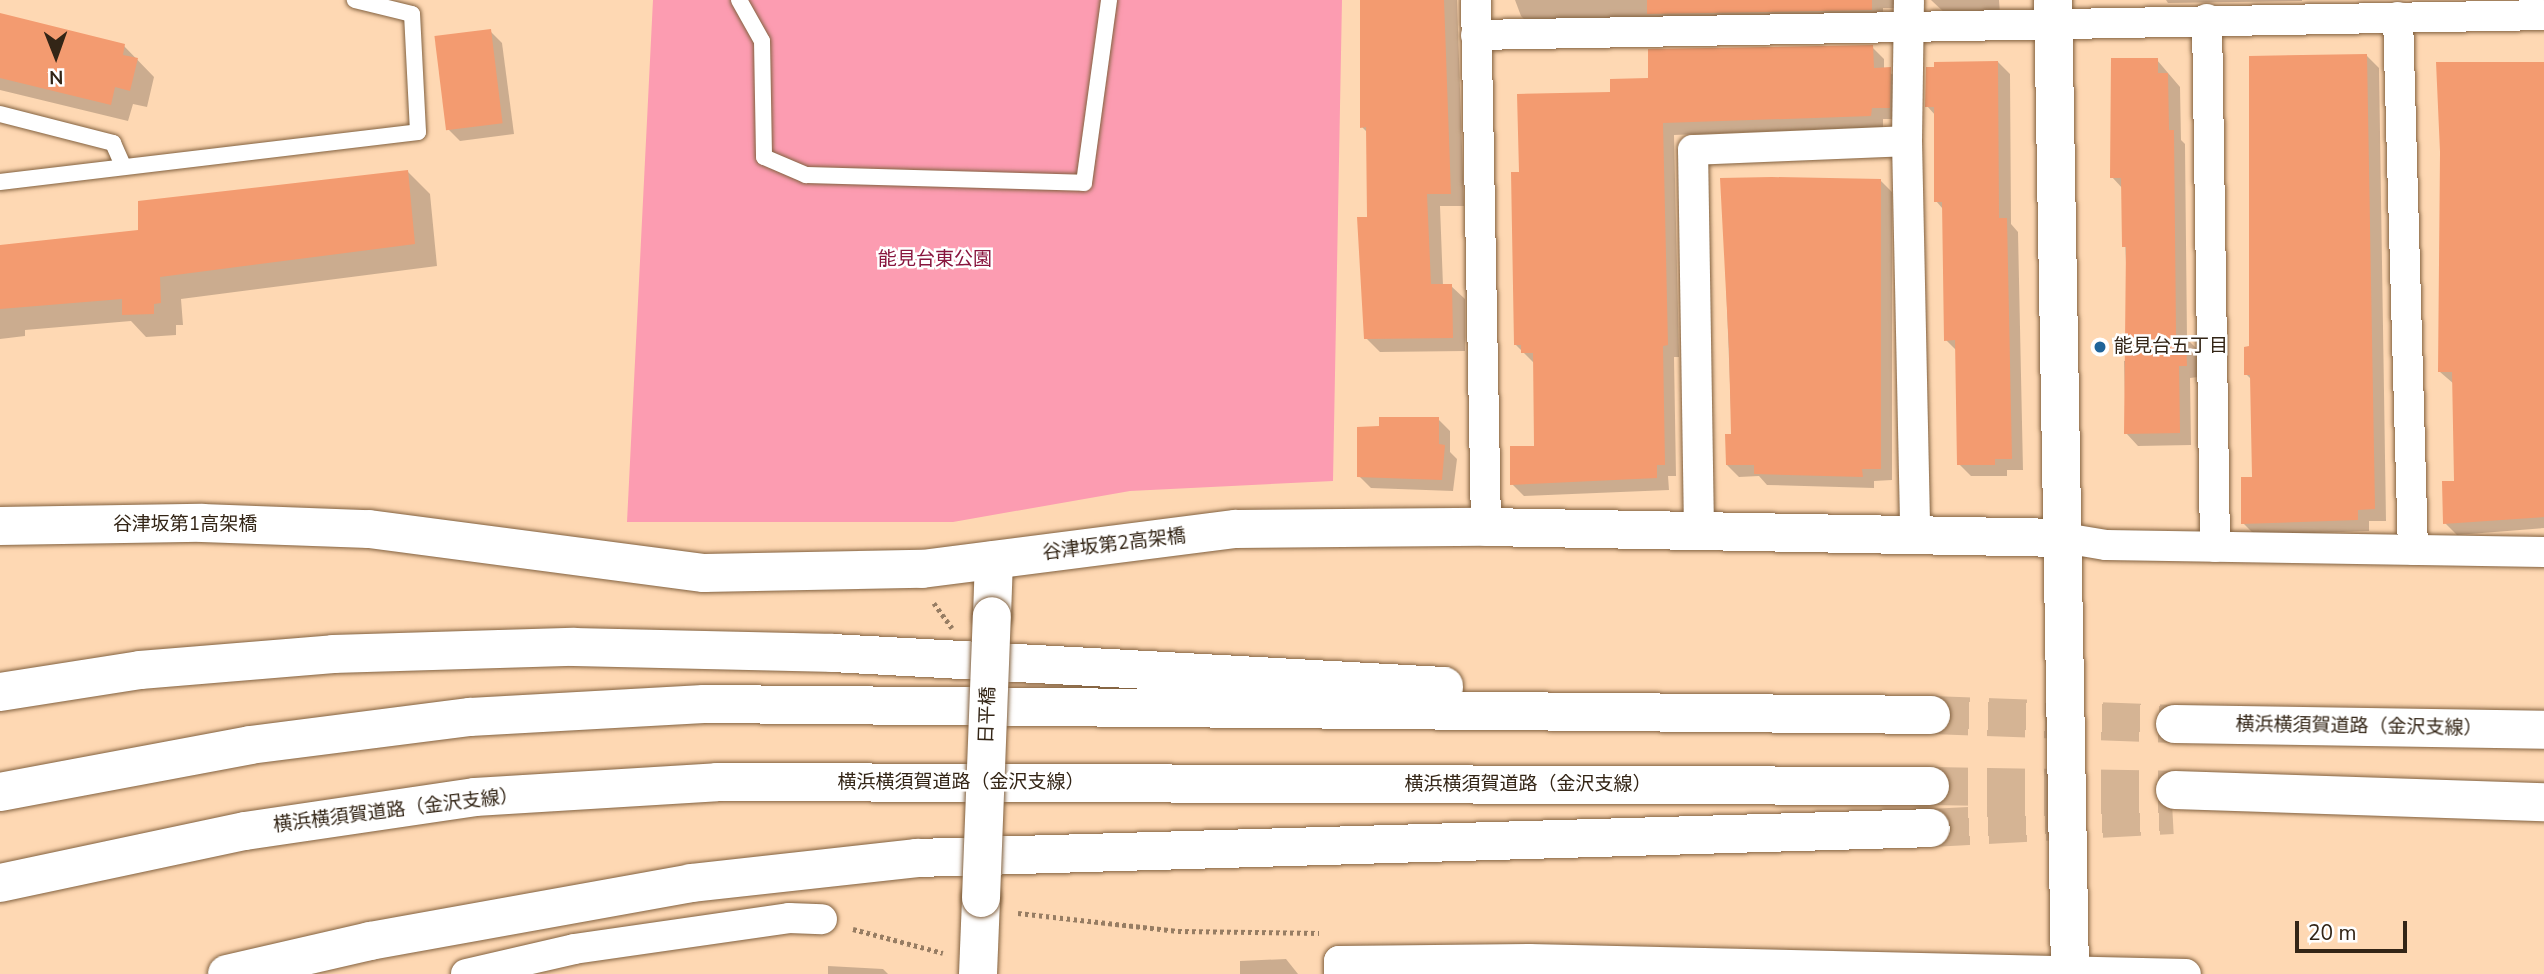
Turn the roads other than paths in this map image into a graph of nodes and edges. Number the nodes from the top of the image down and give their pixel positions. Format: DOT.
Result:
graph roads {
  1 [pos="355,0"];
  2 [pos="739,0"];
  3 [pos="1109,0"];
  4 [pos="1476,0"];
  5 [pos="2053,11"];
  6 [pos="1909,15"];
  7 [pos="2544,15"];
  8 [pos="2398,17"];
  9 [pos="2207,19"];
  10 [pos="1476,35"];
  11 [pos="0,114"];
  12 [pos="1907,141"];
  13 [pos="123,165"];
  14 [pos="0,182"];
  15 [pos="0,526"];
  16 [pos="1486,527"];
  17 [pos="1699,530"];
  18 [pos="1915,537"];
  19 [pos="2064,538"];
  20 [pos="2215,547"];
  21 [pos="2413,550"];
  22 [pos="2544,552"];
  23 [pos="993,560"];
  24 [pos="922,569"];
  25 [pos="0,692"];
  26 [pos="1876,714"];
  27 [pos="1931,715"];
  28 [pos="2175,724"];
  29 [pos="2544,730"];
  30 [pos="1930,786"];
  31 [pos="0,792"];
  32 [pos="2174,802"];
  33 [pos="2540,802"];
  34 [pos="1931,828"];
  35 [pos="0,883"];
  36 [pos="822,919"];
  37 [pos="962,964"];
  38 [pos="1339,967"];
  39 [pos="1529,967"];
  40 [pos="1732,968"];
  41 [pos="2070,971"];
  42 [pos="1924,972"];
  43 [pos="227,974"];
  44 [pos="466,974"];
  45 [pos="2186,974"];
  1 -- 13 [label="lane"];
  2 -- 3 [label="lane"];
  4 -- 10 [label="street"];
  5 -- 6 [label="street"];
  5 -- 9 [label="street"];
  5 -- 19 [label="main road"];
  6 -- 10 [label="street"];
  6 -- 12 [label="street"];
  7 -- 8 [label="street"];
  8 -- 9 [label="street"];
  8 -- 21 [label="street"];
  9 -- 20 [label="street"];
  10 -- 16 [label="street"];
  11 -- 13 [label="lane"];
  12 -- 17 [label="street"];
  12 -- 18 [label="street"];
  13 -- 14 [label="lane"];
  15 -- 24 [label="main road, 谷津坂第1高架橋"];
  16 -- 17 [label="main road, 谷津坂第2高架橋"];
  16 -- 23 [label="main road, 谷津坂第2高架橋"];
  17 -- 18 [label="main road, 谷津坂第2高架橋"];
  18 -- 19 [label="main road, 谷津坂第2高架橋"];
  19 -- 20 [label="street"];
  19 -- 41 [label="main road"];
  20 -- 21 [label="street"];
  21 -- 22 [label="street"];
  23 -- 24 [label="main road, 谷津坂第2高架橋"];
  23 -- 37 [label="main road, 日平橋, bridge"];
  25 -- 26 [label="main road"];
  26 -- 27 [label="main road"];
  26 -- 31 [label="main road"];
  28 -- 29 [label="main road, 横浜横須賀道路（金沢支線）"];
  30 -- 35 [label="main road, 横浜横須賀道路（金沢支線）"];
  32 -- 33 [label="main road"];
  34 -- 43 [label="main road"];
  36 -- 44 [label="street"];
  38 -- 39 [label="street"];
  39 -- 40 [label="street"];
  40 -- 42 [label="street"];
  41 -- 42 [label="street"];
  41 -- 45 [label="street"];
}
